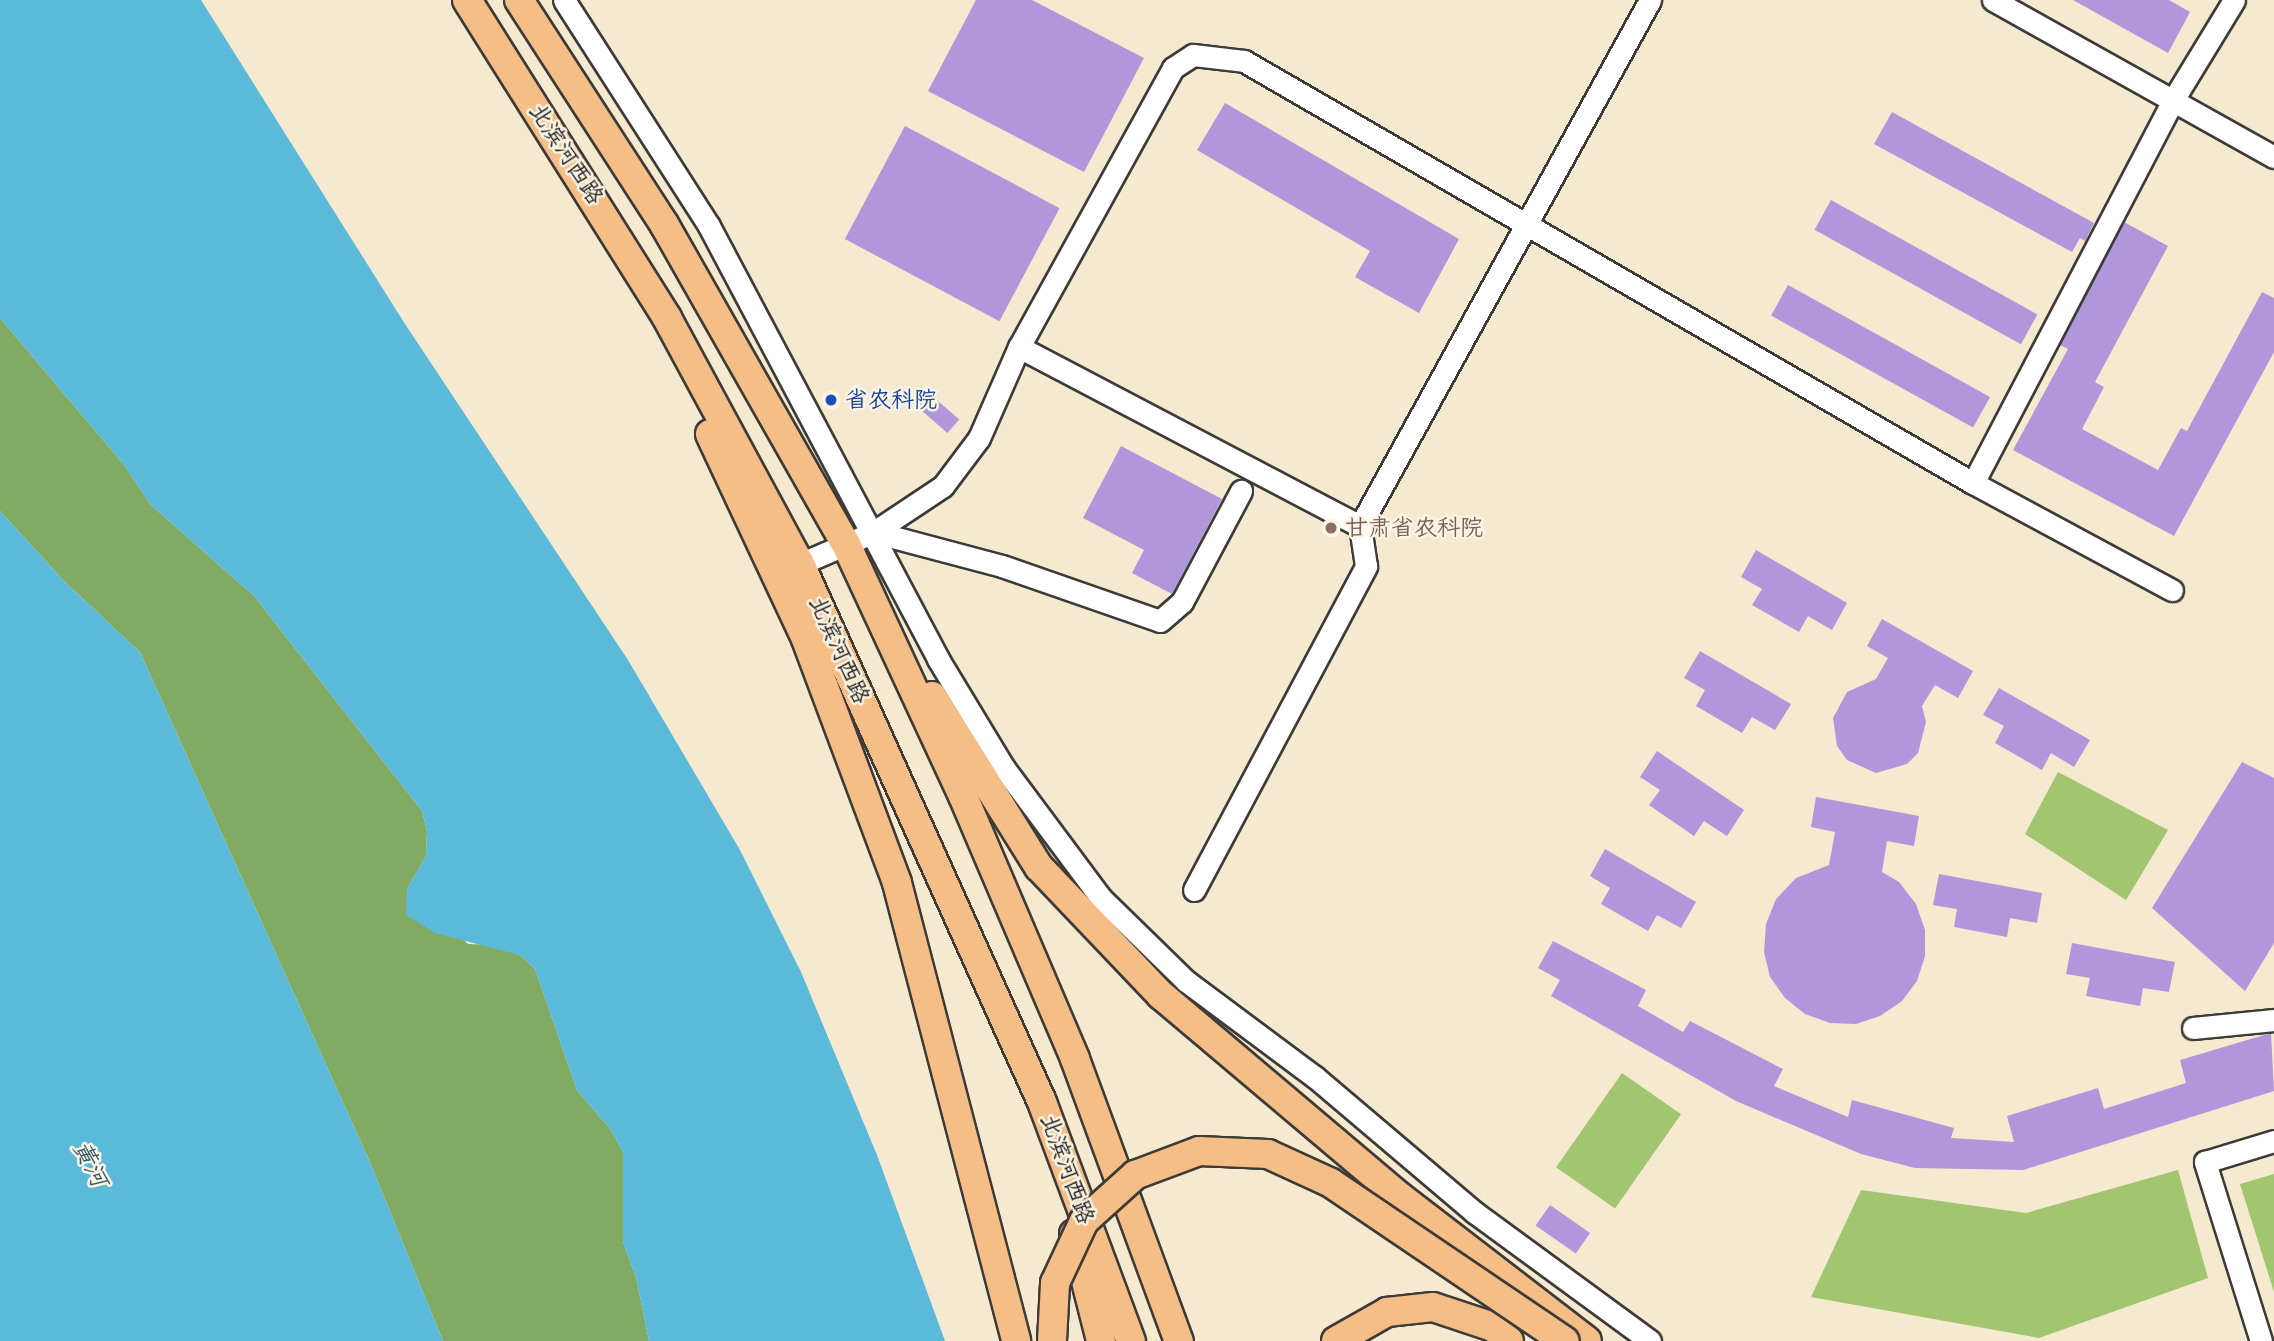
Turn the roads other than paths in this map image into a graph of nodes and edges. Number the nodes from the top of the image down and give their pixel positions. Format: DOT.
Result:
graph roads {
  1 [pos="467,0"];
  2 [pos="519,0"];
  3 [pos="564,0"];
  4 [pos="1650,0"];
  5 [pos="1993,0"];
  6 [pos="2234,0"];
  7 [pos="2173,100"];
  8 [pos="2274,157"];
  9 [pos="1529,226"];
  10 [pos="667,318"];
  11 [pos="1019,347"];
  12 [pos="1973,483"];
  13 [pos="1241,491"];
  14 [pos="1360,526"];
  15 [pos="874,532"];
  16 [pos="846,544"];
  17 [pos="800,564"];
  18 [pos="2172,590"];
  19 [pos="875,607"];
  20 [pos="1194,890"];
  21 [pos="2274,1020"];
  22 [pos="2193,1028"];
  23 [pos="1042,1102"];
  24 [pos="2274,1141"];
  25 [pos="1016,1341"];
  26 [pos="1052,1341"];
  27 [pos="1101,1341"];
  28 [pos="1130,1341"];
  29 [pos="1179,1341"];
  30 [pos="1336,1341"];
  31 [pos="1510,1341"];
  32 [pos="1564,1341"];
  33 [pos="1587,1341"];
  34 [pos="1650,1341"];
  35 [pos="2261,1341"];
  1 -- 10 [label="main road, 北滨河西路"];
  2 -- 16 [label="main road, 北滨河西路"];
  3 -- 15 [label="lane"];
  4 -- 9 [label="lane"];
  5 -- 7 [label="lane"];
  6 -- 7 [label="lane"];
  7 -- 8 [label="lane"];
  7 -- 12 [label="lane"];
  9 -- 11 [label="lane"];
  9 -- 12 [label="lane"];
  9 -- 14 [label="lane"];
  10 -- 17 [label="main road, 北滨河西路"];
  10 -- 25 [label="main road"];
  11 -- 14 [label="lane"];
  11 -- 15 [label="lane"];
  12 -- 18 [label="lane"];
  13 -- 15 [label="lane"];
  14 -- 20 [label="lane"];
  15 -- 16 [label="lane"];
  15 -- 34 [label="lane"];
  16 -- 17 [label="lane"];
  16 -- 19 [label="main road, 北滨河西路"];
  17 -- 23 [label="main road, 北滨河西路"];
  19 -- 29 [label="main road, 北滨河西路"];
  19 -- 33 [label="main road"];
  21 -- 22 [label="lane"];
  23 -- 27 [label="main road"];
  23 -- 28 [label="main road, 北滨河西路"];
  24 -- 35 [label="lane"];
  26 -- 32 [label="main road, bridge"];
  30 -- 31 [label="main road"];
}
